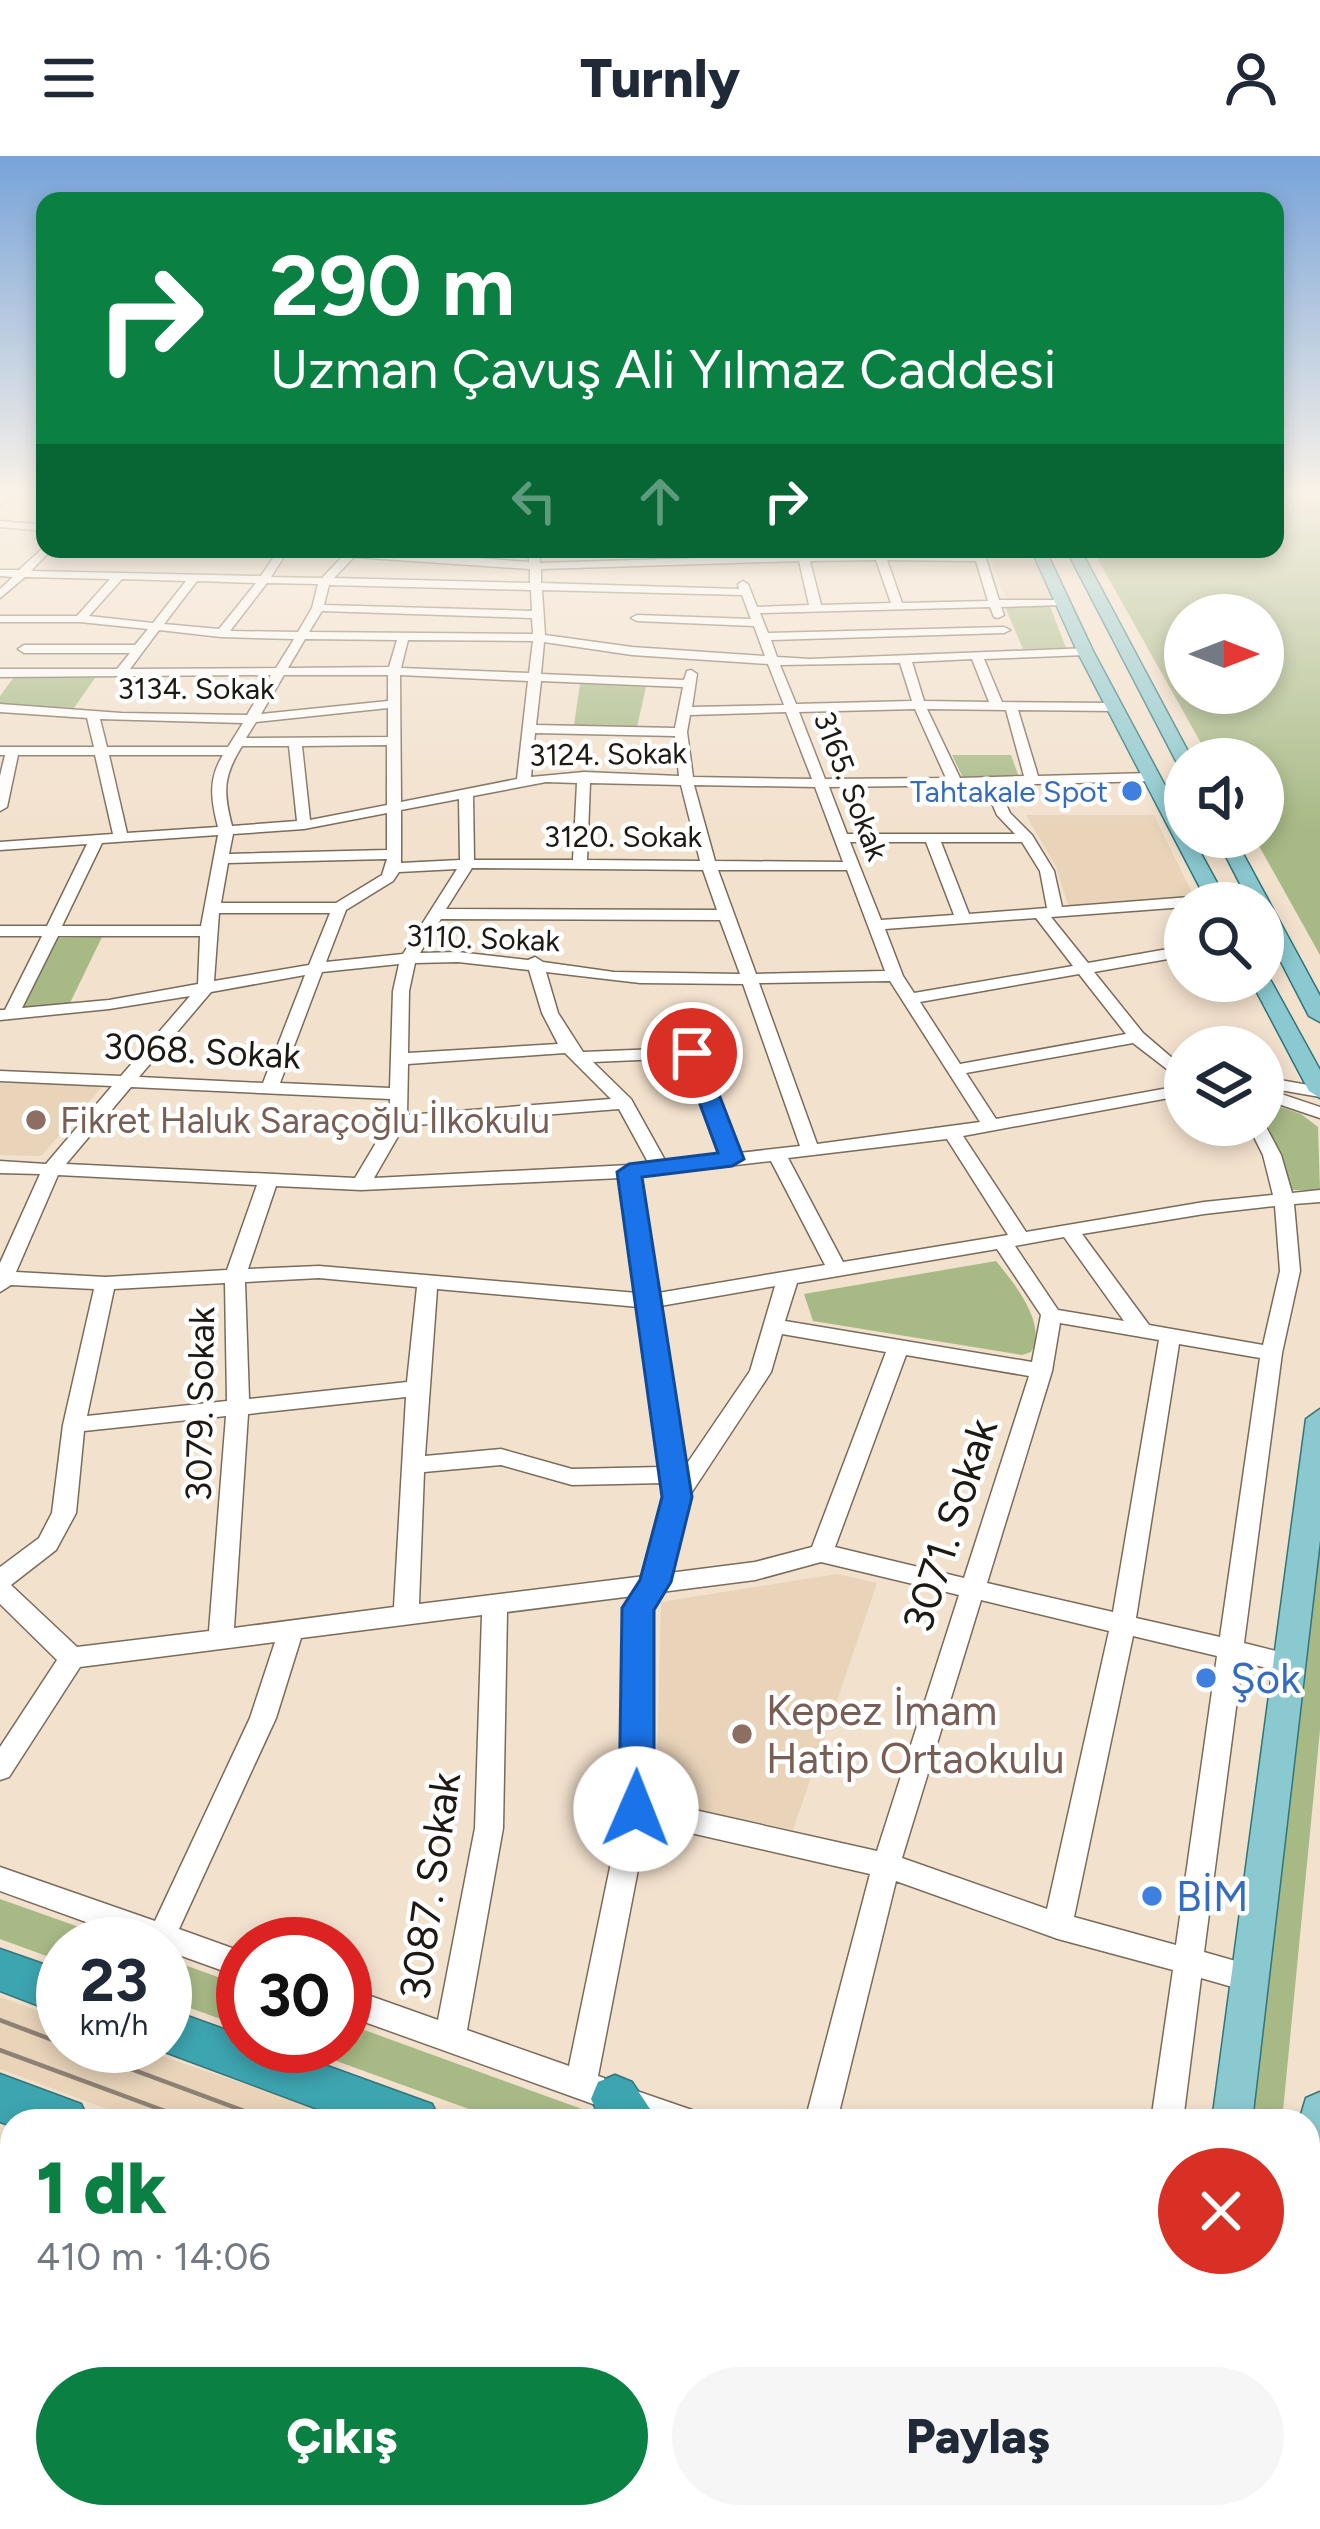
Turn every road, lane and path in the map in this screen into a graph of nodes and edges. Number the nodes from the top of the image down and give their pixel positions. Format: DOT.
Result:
graph roads {
  1 [pos="92,606"];
  2 [pos="173,606"];
  3 [pos="243,606"];
  4 [pos="540,606"];
  5 [pos="636,606"];
  6 [pos="752,606"];
  7 [pos="816,606"];
  8 [pos="938,606"];
  9 [pos="995,606"];
  10 [pos="1064,606"];
  11 [pos="1103,606"];
  12 [pos="898,607"];
  13 [pos="318,608"];
  14 [pos="817,609"];
  15 [pos="540,615"];
  16 [pos="637,618"];
  17 [pos="47,619"];
  18 [pos="80,619"];
  19 [pos="0,620"];
  20 [pos="760,624"];
  21 [pos="158,625"];
  22 [pos="1004,630"];
  23 [pos="221,634"];
  24 [pos="303,635"];
  25 [pos="404,635"];
  26 [pos="539,638"];
  27 [pos="24,649"];
  28 [pos="138,650"];
  29 [pos="632,651"];
  30 [pos="1084,651"];
  31 [pos="1014,654"];
  32 [pos="695,656"];
  33 [pos="977,657"];
  34 [pos="905,660"];
  35 [pos="771,662"];
  36 [pos="394,671"];
  37 [pos="120,673"];
  38 [pos="276,674"];
  39 [pos="2,676"];
  40 [pos="535,677"];
  41 [pos="690,684"];
  42 [pos="392,704"];
  43 [pos="919,705"];
  44 [pos="1004,706"];
  45 [pos="792,707"];
  46 [pos="1113,707"];
  47 [pos="0,708"];
  48 [pos="686,711"];
  49 [pos="93,715"];
  50 [pos="250,718"];
  51 [pos="529,729"];
  52 [pos="681,731"];
  53 [pos="1173,738"];
  54 [pos="394,741"];
  55 [pos="296,742"];
  56 [pos="235,746"];
  57 [pos="6,751"];
  58 [pos="100,751"];
  59 [pos="584,776"];
  60 [pos="1151,777"];
  61 [pos="686,779"];
  62 [pos="524,781"];
  63 [pos="988,781"];
  64 [pos="1032,781"];
  65 [pos="955,782"];
  66 [pos="823,784"];
  67 [pos="466,794"];
  68 [pos="0,808"];
  69 [pos="394,810"];
  70 [pos="304,825"];
  71 [pos="226,832"];
  72 [pos="121,838"];
  73 [pos="841,838"];
  74 [pos="932,838"];
  75 [pos="1028,838"];
  76 [pos="98,839"];
  77 [pos="0,846"];
  78 [pos="221,859"];
  79 [pos="394,861"];
  80 [pos="708,863"];
  81 [pos="467,864"];
  82 [pos="580,864"];
  83 [pos="852,866"];
  84 [pos="1207,882"];
  85 [pos="1164,904"];
  86 [pos="213,908"];
  87 [pos="339,908"];
  88 [pos="1047,912"];
  89 [pos="436,914"];
  90 [pos="726,915"];
  91 [pos="963,917"];
  92 [pos="875,925"];
  93 [pos="0,931"];
  94 [pos="208,931"];
  95 [pos="52,932"];
  96 [pos="1284,948"];
  97 [pos="1164,954"];
  98 [pos="408,959"];
  99 [pos="535,962"];
  100 [pos="1079,968"];
  101 [pos="311,971"];
  102 [pos="895,976"];
  103 [pos="748,977"];
  104 [pos="206,987"];
  105 [pos="911,999"];
  106 [pos="1273,1002"];
  107 [pos="692,1011"];
  108 [pos="5,1015"];
  109 [pos="1320,1016"];
  110 [pos="1138,1037"];
  111 [pos="574,1052"];
  112 [pos="692,1053"];
  113 [pos="401,1059"];
  114 [pos="1164,1060"];
  115 [pos="1307,1061"];
  116 [pos="955,1070"];
  117 [pos="0,1076"];
  118 [pos="128,1079"];
  119 [pos="1284,1081"];
  120 [pos="270,1087"];
  121 [pos="1284,1088"];
  122 [pos="1320,1091"];
  123 [pos="400,1094"];
  124 [pos="1164,1094"];
  125 [pos="1284,1096"];
  126 [pos="625,1103"];
  127 [pos="1320,1113"];
  128 [pos="398,1121"];
  129 [pos="991,1125"];
  130 [pos="952,1133"];
  131 [pos="1268,1146"];
  132 [pos="810,1149"];
  133 [pos="776,1153"];
  134 [pos="732,1159"];
  135 [pos="0,1167"];
  136 [pos="660,1168"];
  137 [pos="51,1170"];
  138 [pos="629,1172"];
  139 [pos="269,1178"];
  140 [pos="361,1184"];
  141 [pos="1320,1196"];
  142 [pos="1283,1197"];
  143 [pos="1070,1231"];
  144 [pos="1012,1240"];
  145 [pos="837,1270"];
  146 [pos="235,1276"];
  147 [pos="788,1278"];
  148 [pos="1,1281"];
  149 [pos="428,1282"];
  150 [pos="105,1283"];
  151 [pos="649,1301"];
  152 [pos="1051,1316"];
  153 [pos="773,1325"];
  154 [pos="1142,1331"];
  155 [pos="1170,1336"];
  156 [pos="898,1349"];
  157 [pos="1271,1353"];
  158 [pos="1041,1371"];
  159 [pos="417,1388"];
  160 [pos="238,1407"];
  161 [pos="1320,1419"];
  162 [pos="74,1425"];
  163 [pos="413,1465"];
  164 [pos="676,1486"];
  165 [pos="821,1553"];
  166 [pos="655,1582"];
  167 [pos="0,1584"];
  168 [pos="970,1588"];
  169 [pos="495,1602"];
  170 [pos="406,1613"];
  171 [pos="1123,1624"];
  172 [pos="292,1628"];
  173 [pos="221,1638"];
  174 [pos="1230,1650"];
  175 [pos="72,1658"];
  176 [pos="1287,1663"];
  177 [pos="0,1768"];
  178 [pos="636,1809"];
  179 [pos="886,1865"];
  180 [pos="0,1879"];
  181 [pos="108,1917"];
  182 [pos="171,1917"];
  183 [pos="1058,1926"];
  184 [pos="1189,1962"];
  185 [pos="0,1970"];
  186 [pos="1250,1978"];
  187 [pos="36,1983"];
  188 [pos="372,2011"];
  189 [pos="450,2038"];
  190 [pos="192,2040"];
  191 [pos="0,2098"];
  192 [pos="610,2101"];
  193 [pos="31,2109"];
  194 [pos="382,2109"];
  195 [pos="824,2109"];
  196 [pos="1169,2109"];
  197 [pos="1234,2109"];
  1 -- 18 [label="street"];
  2 -- 21 [label="street"];
  3 -- 23 [label="street"];
  4 -- 15 [label="street"];
  5 -- 16 [label="street"];
  6 -- 20 [label="street, 3165. Sokak"];
  7 -- 14 [label="street"];
  8 -- 12 [label="street"];
  9 -- 22 [label="street"];
  10 -- 30 [label="main road"];
  11 -- 53 [label="main road"];
  12 -- 14 [label="street"];
  13 -- 15 [label="street"];
  13 -- 24 [label="street"];
  14 -- 20 [label="street"];
  15 -- 26 [label="street"];
  16 -- 20 [label="street"];
  16 -- 29 [label="street"];
  17 -- 18 [label="street"];
  17 -- 19 [label="street"];
  17 -- 27 [label="street"];
  18 -- 21 [label="street"];
  20 -- 22 [label="street"];
  20 -- 35 [label="street, 3165. Sokak"];
  21 -- 23 [label="street"];
  21 -- 28 [label="street"];
  22 -- 31 [label="street"];
  23 -- 24 [label="street"];
  24 -- 25 [label="street"];
  24 -- 38 [label="street"];
  25 -- 26 [label="street"];
  25 -- 36 [label="street"];
  26 -- 29 [label="street"];
  26 -- 40 [label="street"];
  27 -- 28 [label="street"];
  27 -- 39 [label="street"];
  28 -- 37 [label="street"];
  29 -- 32 [label="street"];
  30 -- 31 [label="street"];
  30 -- 46 [label="main road"];
  31 -- 33 [label="street"];
  32 -- 35 [label="street"];
  32 -- 41 [label="street"];
  33 -- 34 [label="street"];
  33 -- 44 [label="street"];
  34 -- 35 [label="street"];
  34 -- 43 [label="street"];
  35 -- 45 [label="street, 3165. Sokak"];
  36 -- 38 [label="street"];
  36 -- 40 [label="street"];
  36 -- 42 [label="street"];
  37 -- 38 [label="street"];
  37 -- 39 [label="street"];
  38 -- 50 [label="street"];
  40 -- 41 [label="street"];
  40 -- 51 [label="street"];
  41 -- 48 [label="street"];
  42 -- 50 [label="street, 3134. Sokak"];
  42 -- 54 [label="street"];
  43 -- 44 [label="street"];
  43 -- 45 [label="street"];
  43 -- 65 [label="street"];
  44 -- 46 [label="street"];
  44 -- 64 [label="street"];
  45 -- 48 [label="street"];
  45 -- 66 [label="street, 3165. Sokak"];
  46 -- 60 [label="main road"];
  47 -- 49 [label="street, 3134. Sokak"];
  48 -- 52 [label="street"];
  49 -- 50 [label="street, 3134. Sokak"];
  49 -- 58 [label="street"];
  50 -- 56 [label="street"];
  51 -- 52 [label="street"];
  51 -- 62 [label="street"];
  52 -- 61 [label="street"];
  54 -- 55 [label="street"];
  54 -- 69 [label="street"];
  55 -- 56 [label="street"];
  55 -- 70 [label="street"];
  56 -- 58 [label="street"];
  56 -- 71 [label="street"];
  57 -- 58 [label="street"];
  57 -- 68 [label="street"];
  58 -- 72 [label="street"];
  59 -- 61 [label="street, 3124. Sokak"];
  59 -- 62 [label="street, 3124. Sokak"];
  59 -- 82 [label="street"];
  60 -- 64 [label="street, 3124. Sokak"];
  60 -- 84 [label="main road"];
  61 -- 66 [label="street, 3124. Sokak"];
  61 -- 80 [label="street"];
  62 -- 67 [label="street, 3124. Sokak"];
  63 -- 64 [label="street, 3124. Sokak"];
  63 -- 65 [label="street, 3124. Sokak"];
  63 -- 75 [label="street"];
  65 -- 66 [label="street, 3124. Sokak"];
  66 -- 73 [label="street, 3165. Sokak"];
  67 -- 69 [label="street, 3124. Sokak"];
  67 -- 81 [label="street"];
  69 -- 70 [label="street, 3124. Sokak"];
  69 -- 79 [label="street"];
  70 -- 71 [label="street, 3124. Sokak"];
  71 -- 72 [label="street, 3124. Sokak"];
  71 -- 78 [label="street"];
  72 -- 76 [label="street, 3124. Sokak"];
  73 -- 74 [label="street"];
  73 -- 83 [label="street, 3165. Sokak"];
  74 -- 75 [label="street"];
  74 -- 91 [label="street"];
  75 -- 88 [label="street"];
  76 -- 77 [label="street, 3124. Sokak"];
  76 -- 95 [label="street"];
  78 -- 79 [label="street, 3120. Sokak"];
  78 -- 86 [label="street"];
  79 -- 81 [label="street, 3120. Sokak"];
  79 -- 87 [label="street"];
  80 -- 82 [label="street, 3120. Sokak"];
  80 -- 83 [label="street, 3120. Sokak"];
  80 -- 90 [label="street"];
  81 -- 82 [label="street, 3120. Sokak"];
  81 -- 89 [label="street"];
  83 -- 92 [label="street, 3165. Sokak"];
  85 -- 88 [label="street"];
  86 -- 87 [label="street"];
  86 -- 94 [label="street"];
  87 -- 101 [label="street"];
  88 -- 91 [label="street"];
  88 -- 100 [label="street"];
  89 -- 90 [label="street"];
  89 -- 98 [label="street"];
  90 -- 103 [label="street"];
  91 -- 92 [label="street"];
  92 -- 102 [label="street, 3165. Sokak"];
  93 -- 95 [label="street"];
  94 -- 95 [label="street"];
  94 -- 104 [label="street"];
  95 -- 108 [label="street"];
  96 -- 109 [label="main road"];
  97 -- 100 [label="street"];
  98 -- 99 [label="street, 3110. Sokak"];
  98 -- 101 [label="street, 3110. Sokak"];
  98 -- 113 [label="street"];
  99 -- 103 [label="street, 3110. Sokak"];
  99 -- 111 [label="street"];
  100 -- 105 [label="street"];
  100 -- 110 [label="street"];
  101 -- 104 [label="street, 3110. Sokak"];
  101 -- 120 [label="street"];
  102 -- 103 [label="street, 3110. Sokak"];
  102 -- 105 [label="street, 3165. Sokak"];
  103 -- 132 [label="street"];
  104 -- 108 [label="street, 3110. Sokak"];
  104 -- 118 [label="street"];
  105 -- 116 [label="street, 3165. Sokak"];
  106 -- 115 [label="main road"];
  107 -- 112 [label="street"];
  110 -- 114 [label="street"];
  110 -- 116 [label="street"];
  111 -- 112 [label="street"];
  111 -- 113 [label="street"];
  111 -- 126 [label="street"];
  112 -- 134 [label="street"];
  113 -- 123 [label="street"];
  115 -- 119 [label="street"];
  115 -- 122 [label="main road"];
  116 -- 129 [label="street, 3165. Sokak"];
  117 -- 118 [label="street, 3068. Sokak"];
  118 -- 120 [label="street, 3068. Sokak"];
  118 -- 137 [label="street"];
  120 -- 123 [label="street, 3068. Sokak"];
  121 -- 122 [label="street"];
  123 -- 128 [label="street"];
  124 -- 129 [label="street"];
  125 -- 127 [label="street"];
  126 -- 128 [label="street"];
  126 -- 136 [label="street"];
  128 -- 140 [label="street"];
  129 -- 130 [label="street"];
  130 -- 132 [label="street"];
  130 -- 144 [label="street"];
  131 -- 142 [label="street"];
  132 -- 133 [label="street"];
  133 -- 134 [label="street"];
  133 -- 145 [label="street"];
  134 -- 136 [label="street"];
  135 -- 137 [label="street"];
  136 -- 138 [label="street"];
  137 -- 139 [label="street"];
  137 -- 148 [label="street"];
  138 -- 140 [label="street"];
  138 -- 151 [label="street"];
  139 -- 140 [label="street"];
  139 -- 146 [label="street, 3079. Sokak"];
  141 -- 142 [label="street"];
  142 -- 143 [label="street"];
  142 -- 157 [label="street"];
  143 -- 144 [label="street"];
  143 -- 154 [label="street"];
  144 -- 145 [label="street"];
  144 -- 152 [label="street"];
  145 -- 147 [label="street"];
  146 -- 149 [label="street"];
  146 -- 150 [label="street"];
  146 -- 160 [label="street, 3079. Sokak"];
  147 -- 151 [label="street"];
  147 -- 153 [label="street"];
  148 -- 150 [label="street"];
  149 -- 151 [label="street"];
  149 -- 159 [label="street"];
  150 -- 162 [label="street"];
  151 -- 164 [label="street"];
  152 -- 154 [label="street"];
  152 -- 158 [label="street, 3071. Sokak"];
  153 -- 156 [label="street"];
  153 -- 164 [label="street"];
  154 -- 155 [label="street"];
  155 -- 157 [label="street"];
  155 -- 171 [label="street"];
  156 -- 158 [label="street"];
  156 -- 165 [label="street"];
  157 -- 174 [label="street"];
  158 -- 168 [label="street, 3071. Sokak"];
  159 -- 160 [label="street"];
  159 -- 163 [label="street"];
  160 -- 162 [label="street"];
  160 -- 173 [label="street, 3079. Sokak"];
  161 -- 176 [label="main road"];
  162 -- 167 [label="street"];
  163 -- 164 [label="street"];
  163 -- 170 [label="street"];
  164 -- 166 [label="street"];
  165 -- 166 [label="street"];
  165 -- 168 [label="street"];
  166 -- 169 [label="street"];
  166 -- 178 [label="street"];
  167 -- 175 [label="street"];
  168 -- 171 [label="street"];
  168 -- 179 [label="street, 3071. Sokak"];
  169 -- 170 [label="street"];
  169 -- 189 [label="street, 3087. Sokak"];
  170 -- 172 [label="street"];
  171 -- 174 [label="street"];
  171 -- 183 [label="street"];
  172 -- 173 [label="street"];
  172 -- 182 [label="street"];
  173 -- 175 [label="street"];
  174 -- 176 [label="street"];
  174 -- 184 [label="street"];
  175 -- 177 [label="street"];
  176 -- 186 [label="main road"];
  178 -- 179 [label="street"];
  178 -- 192 [label="street"];
  179 -- 183 [label="street"];
  179 -- 195 [label="street, 3071. Sokak"];
  180 -- 181 [label="street"];
  183 -- 184 [label="street"];
  184 -- 186 [label="street"];
  184 -- 196 [label="street"];
  185 -- 187 [label="highway"];
  186 -- 197 [label="main road"];
  188 -- 189 [label="street"];
  189 -- 192 [label="street"];
  190 -- 194 [label="highway"];
  191 -- 193 [label="highway"];
}
